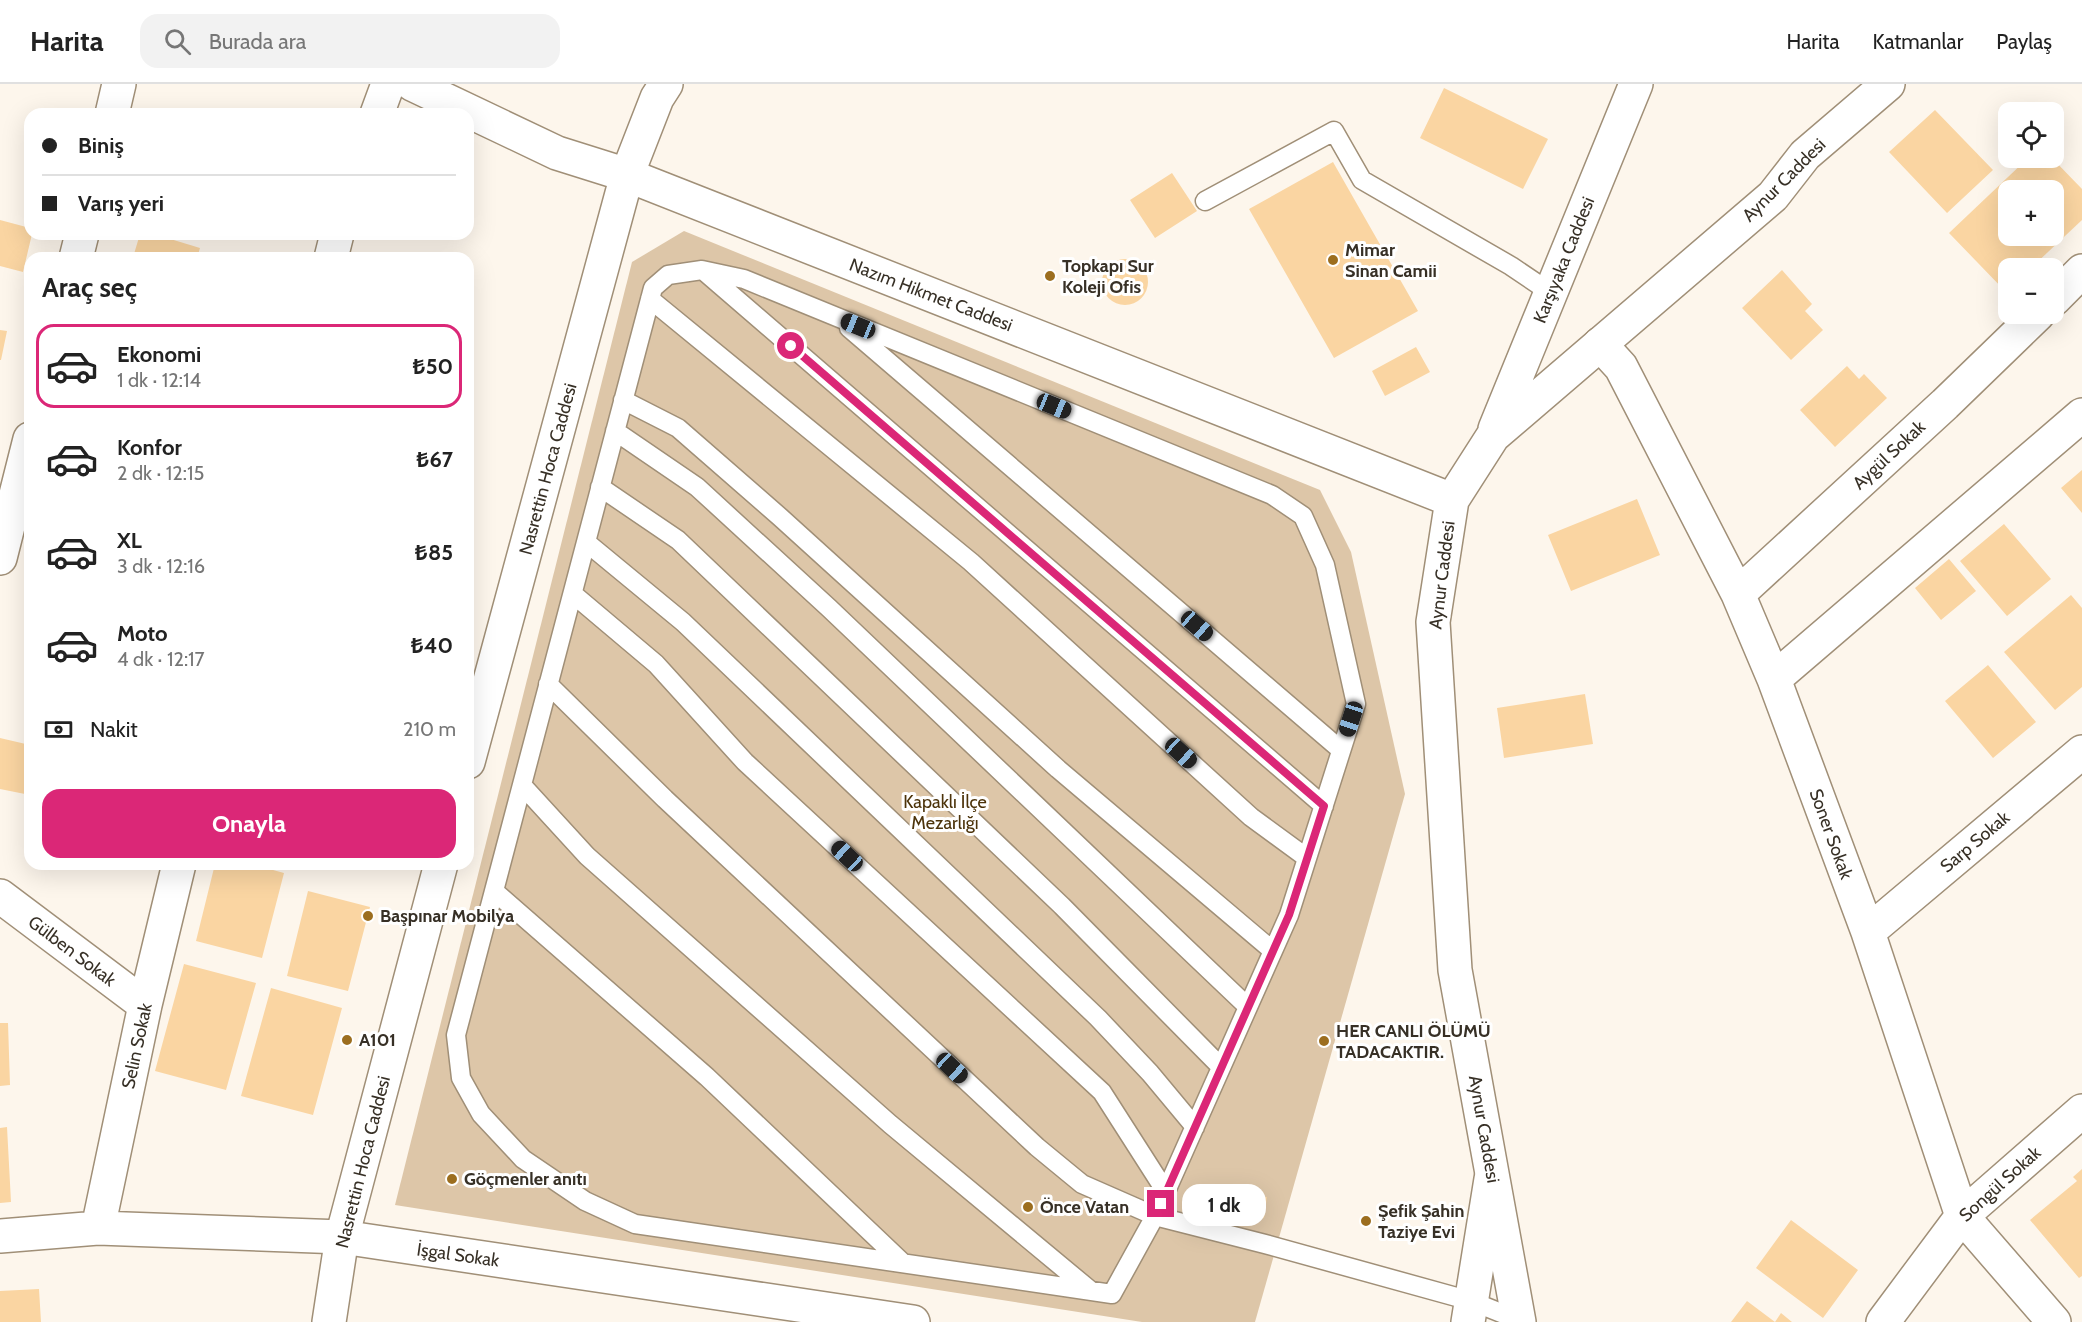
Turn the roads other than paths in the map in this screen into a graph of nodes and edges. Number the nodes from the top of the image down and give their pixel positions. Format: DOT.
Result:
graph roads {
  1 [pos="120,84"];
  2 [pos="388,84"];
  3 [pos="412,84"];
  4 [pos="666,84"];
  5 [pos="1636,84"];
  6 [pos="1888,84"];
  7 [pos="114,108"];
  8 [pos="379,108"];
  9 [pos="462,108"];
  10 [pos="474,114"];
  11 [pos="627,175"];
  12 [pos="1205,201"];
  13 [pos="702,270"];
  14 [pos="2082,271"];
  15 [pos="2064,289"];
  16 [pos="1551,293"];
  17 [pos="650,299"];
  18 [pos="836,317"];
  19 [pos="2028,324"];
  20 [pos="1600,344"];
  21 [pos="623,400"];
  22 [pos="2082,415"];
  23 [pos="615,431"];
  24 [pos="1493,436"];
  25 [pos="24,463"];
  26 [pos="600,487"];
  27 [pos="1452,500"];
  28 [pos="586,542"];
  29 [pos="0,558"];
  30 [pos="573,594"];
  31 [pos="1738,594"];
  32 [pos="1774,679"];
  33 [pos="548,684"];
  34 [pos="474,734"];
  35 [pos="1341,750"];
  36 [pos="2082,752"];
  37 [pos="522,785"];
  38 [pos="1324,806"];
  39 [pos="1307,858"];
  40 [pos="178,870"];
  41 [pos="439,870"];
  42 [pos="494,891"];
  43 [pos="0,896"];
  44 [pos="1868,932"];
  45 [pos="1273,951"];
  46 [pos="145,1005"];
  47 [pos="1248,1007"];
  48 [pos="1221,1067"];
  49 [pos="2082,1111"];
  50 [pos="1195,1127"];
  51 [pos="1492,1173"];
  52 [pos="1166,1192"];
  53 [pos="1155,1216"];
  54 [pos="1962,1216"];
  55 [pos="98,1228"];
  56 [pos="0,1236"];
  57 [pos="342,1237"];
  58 [pos="903,1263"];
  59 [pos="1091,1291"];
  60 [pos="1469,1311"];
  61 [pos="1519,1321"];
  62 [pos="329,1322"];
  63 [pos="913,1322"];
  64 [pos="1883,1322"];
  65 [pos="2054,1322"];
  1 -- 7 [label="street"];
  2 -- 8 [label="street"];
  3 -- 9 [label="street, Nazım Hikmet Caddesi"];
  4 -- 11 [label="street, Nasrettin Hoca Caddesi"];
  5 -- 16 [label="street, Karşıyaka Caddesi"];
  6 -- 20 [label="street, Aynur Caddesi"];
  10 -- 11 [label="street, Nazım Hikmet Caddesi"];
  11 -- 27 [label="street, Nazım Hikmet Caddesi"];
  11 -- 34 [label="street, Nasrettin Hoca Caddesi"];
  12 -- 16 [label="lane"];
  13 -- 17 [label="lane"];
  13 -- 18 [label="lane"];
  13 -- 38 [label="lane"];
  14 -- 15 [label="street"];
  16 -- 24 [label="street, Karşıyaka Caddesi"];
  17 -- 21 [label="lane"];
  17 -- 39 [label="lane"];
  18 -- 35 [label="lane"];
  18 -- 35 [label="lane"];
  19 -- 31 [label="street, Aygül Sokak"];
  20 -- 24 [label="street, Aynur Caddesi"];
  20 -- 31 [label="street, Soner Sokak"];
  21 -- 23 [label="lane"];
  21 -- 45 [label="lane"];
  22 -- 32 [label="street"];
  23 -- 26 [label="lane"];
  23 -- 47 [label="lane"];
  24 -- 27 [label="street, Aynur Caddesi"];
  25 -- 29 [label="street"];
  26 -- 28 [label="lane"];
  26 -- 48 [label="lane"];
  27 -- 51 [label="street, Aynur Caddesi"];
  28 -- 30 [label="lane"];
  28 -- 50 [label="lane"];
  30 -- 33 [label="lane"];
  30 -- 52 [label="lane"];
  31 -- 32 [label="street, Soner Sokak"];
  32 -- 44 [label="street, Soner Sokak"];
  33 -- 37 [label="lane"];
  33 -- 53 [label="lane"];
  35 -- 38 [label="lane"];
  36 -- 44 [label="street, Sarp Sokak"];
  37 -- 42 [label="lane"];
  37 -- 59 [label="lane"];
  38 -- 39 [label="lane"];
  39 -- 45 [label="lane"];
  40 -- 46 [label="street, Selin Sokak"];
  41 -- 57 [label="street, Nasrettin Hoca Caddesi"];
  42 -- 58 [label="lane"];
  42 -- 58 [label="lane"];
  43 -- 46 [label="street, Gülben Sokak"];
  44 -- 54 [label="street, Soner Sokak"];
  45 -- 47 [label="lane"];
  46 -- 55 [label="street, Selin Sokak"];
  47 -- 48 [label="lane"];
  48 -- 50 [label="lane"];
  49 -- 54 [label="street, Songül Sokak"];
  50 -- 52 [label="lane"];
  51 -- 60 [label="street"];
  51 -- 61 [label="street, Aynur Caddesi"];
  52 -- 53 [label="lane"];
  53 -- 59 [label="lane"];
  53 -- 60 [label="lane"];
  54 -- 64 [label="street, Songül Sokak"];
  54 -- 65 [label="street, Soner Sokak"];
  55 -- 56 [label="street, İşgal Sokak"];
  55 -- 57 [label="street, İşgal Sokak"];
  57 -- 62 [label="street, Nasrettin Hoca Caddesi"];
  57 -- 63 [label="street, İşgal Sokak"];
  58 -- 59 [label="lane"];
  60 -- 61 [label="lane"];
}
